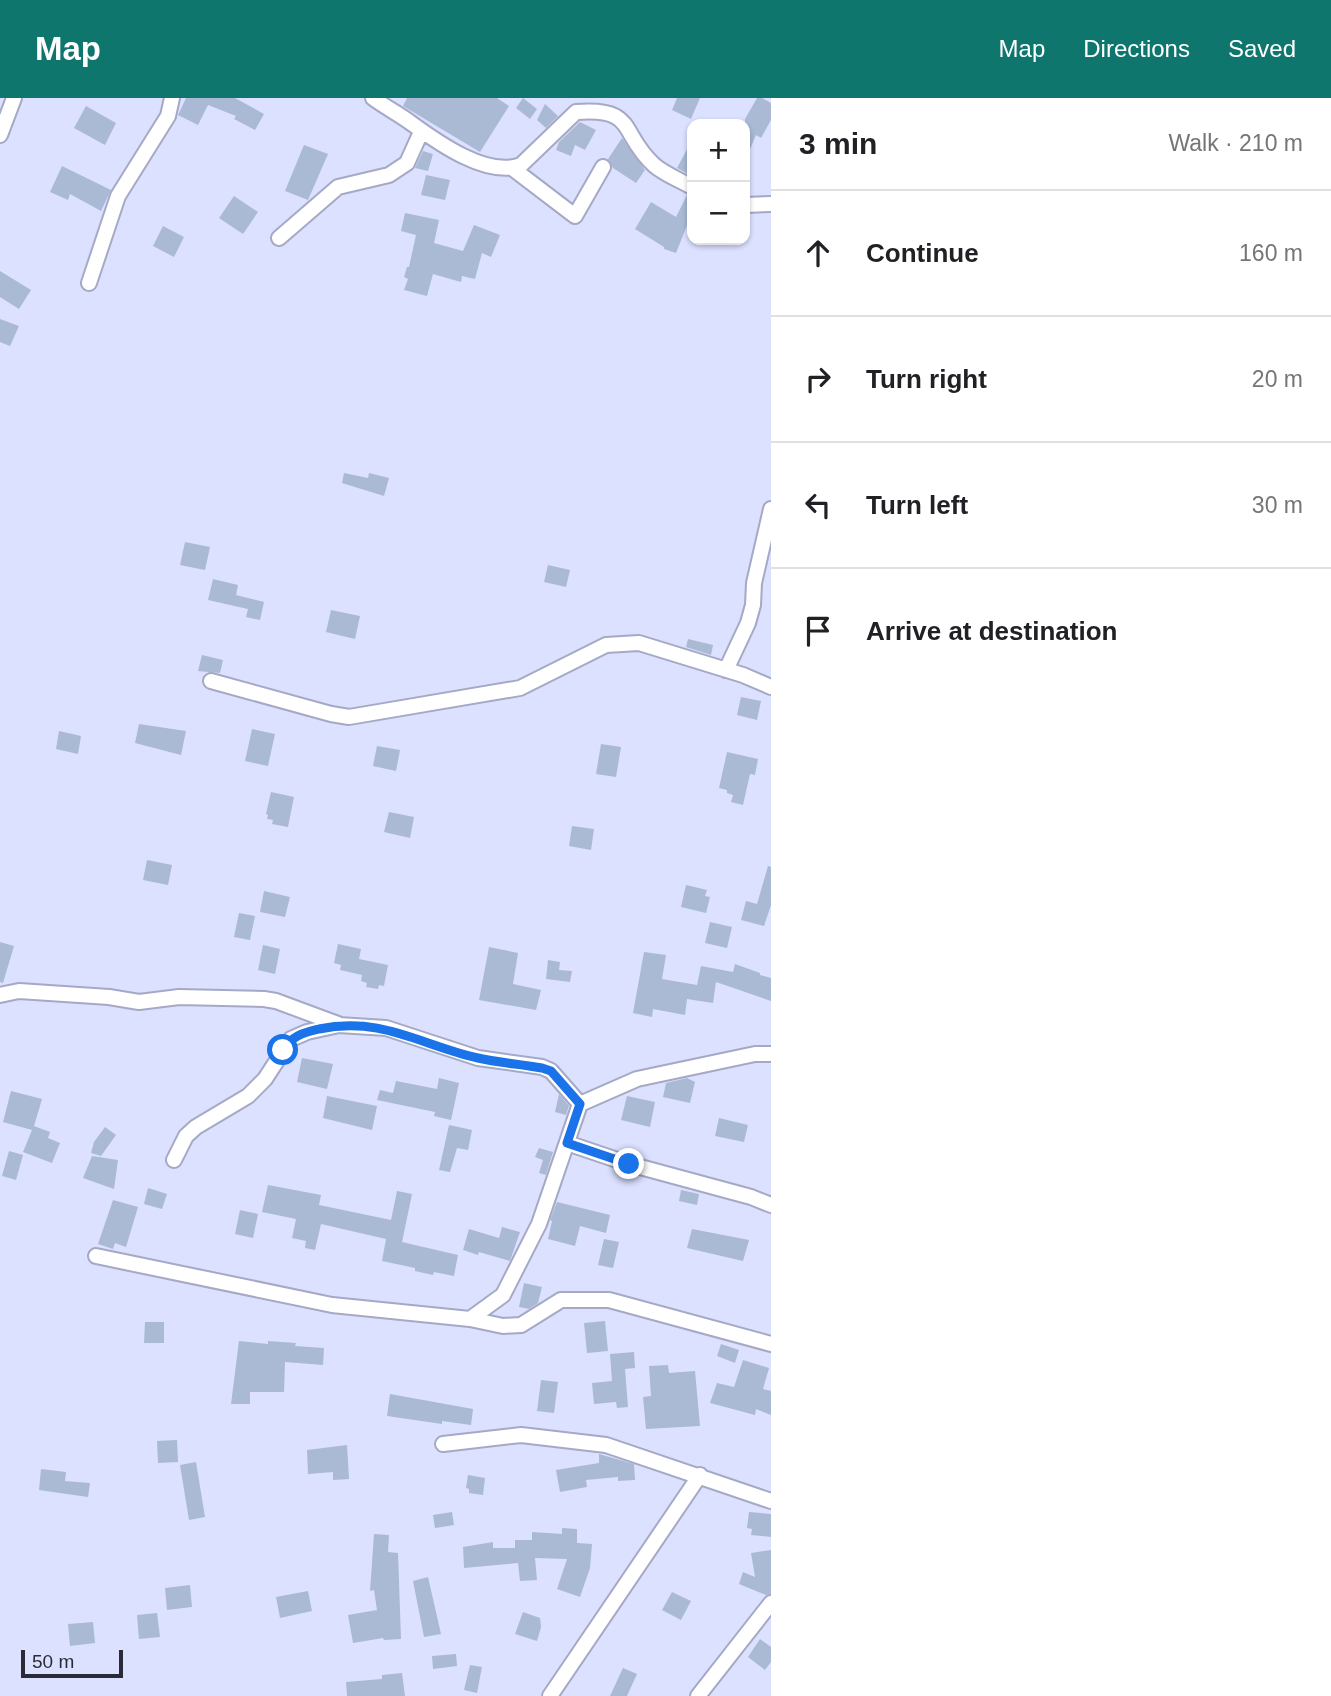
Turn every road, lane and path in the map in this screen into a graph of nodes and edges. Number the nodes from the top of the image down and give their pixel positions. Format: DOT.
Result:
graph roads {
  1 [pos="14,98"];
  2 [pos="173,98"];
  3 [pos="373,98"];
  4 [pos="421,132"];
  5 [pos="0,135"];
  6 [pos="603,167"];
  7 [pos="512,168"];
  8 [pos="687,184"];
  9 [pos="771,204"];
  10 [pos="750,205"];
  11 [pos="279,238"];
  12 [pos="89,283"];
  13 [pos="771,509"];
  14 [pos="726,670"];
  15 [pos="211,681"];
  16 [pos="771,687"];
  17 [pos="0,995"];
  18 [pos="340,1025"];
  19 [pos="771,1054"];
  20 [pos="580,1104"];
  21 [pos="567,1143"];
  22 [pos="174,1160"];
  23 [pos="771,1205"];
  24 [pos="96,1256"];
  25 [pos="470,1319"];
  26 [pos="771,1344"];
  27 [pos="443,1444"];
  28 [pos="700,1475"];
  29 [pos="771,1501"];
  30 [pos="771,1603"];
  31 [pos="550,1696"];
  32 [pos="698,1696"];
  1 -- 5 [label="street"];
  2 -- 12 [label="street"];
  3 -- 4 [label="street"];
  4 -- 7 [label="street"];
  4 -- 11 [label="street"];
  6 -- 7 [label="street"];
  7 -- 8 [label="street"];
  9 -- 10 [label="street"];
  13 -- 14 [label="street"];
  14 -- 15 [label="street"];
  14 -- 16 [label="street"];
  17 -- 18 [label="street"];
  18 -- 20 [label="street"];
  18 -- 22 [label="street"];
  19 -- 20 [label="street"];
  20 -- 21 [label="street"];
  21 -- 23 [label="street"];
  21 -- 25 [label="street"];
  24 -- 25 [label="street"];
  25 -- 26 [label="street"];
  27 -- 28 [label="street"];
  28 -- 29 [label="street"];
  28 -- 31 [label="street"];
  30 -- 32 [label="street"];
}
